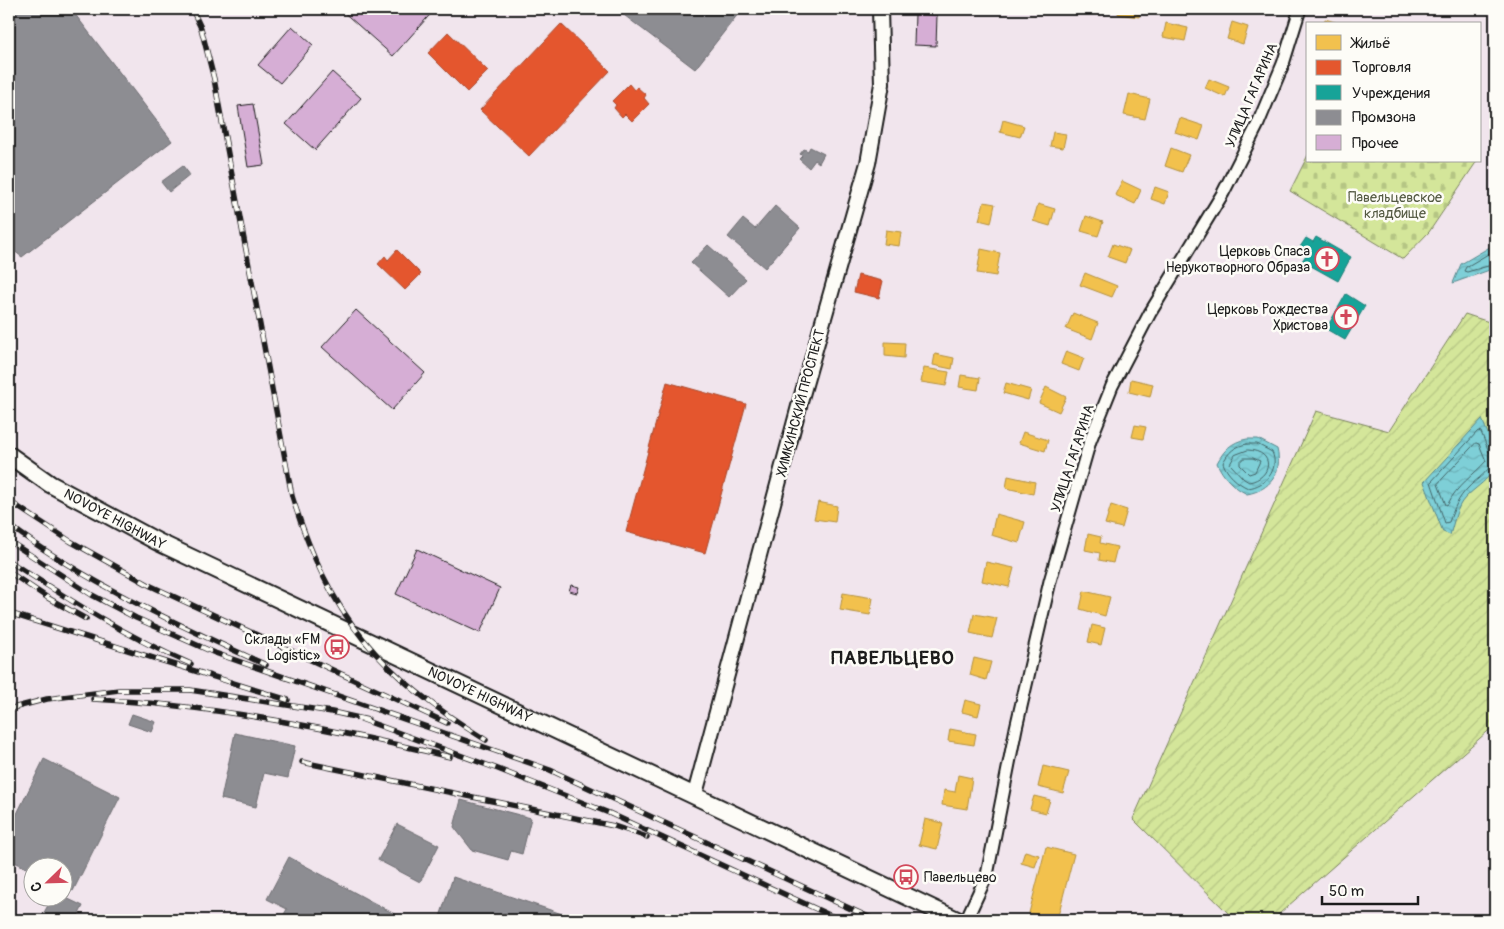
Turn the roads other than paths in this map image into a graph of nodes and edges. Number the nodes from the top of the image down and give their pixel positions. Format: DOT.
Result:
graph roads {
  1 [pos="880,9"];
  2 [pos="1300,9"];
  3 [pos="9,455"];
  4 [pos="695,794"];
  5 [pos="957,920"];
  6 [pos="966,920"];
  1 -- 4 [label="street, ХИМКИНСКИЙ ПРОСПЕКТ"];
  2 -- 6 [label="street, УЛИЦА ГАГАРИНА"];
  3 -- 4 [label="main road, NOVOYE HIGHWAY"];
  4 -- 5 [label="main road, NOVOYE HIGHWAY"];
}
